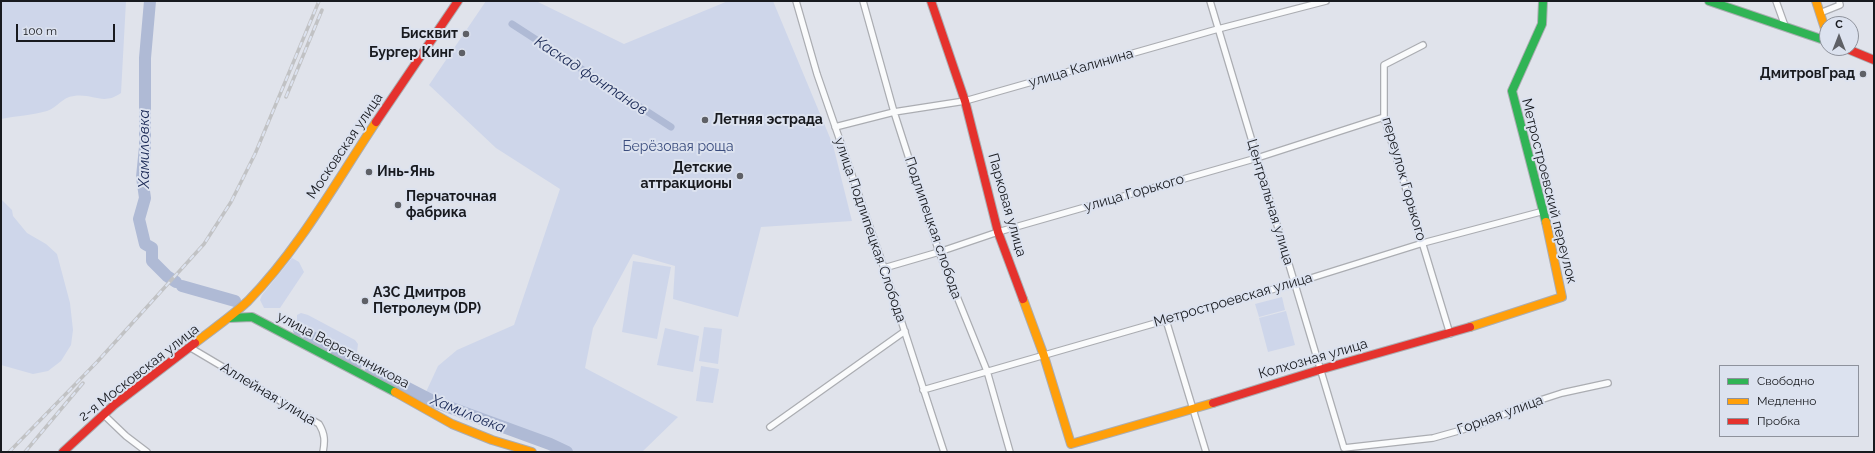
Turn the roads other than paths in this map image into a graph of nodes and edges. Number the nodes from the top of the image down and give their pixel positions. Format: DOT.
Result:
graph roads {
  1 [pos="458,1"];
  2 [pos="796,1"];
  3 [pos="863,1"];
  4 [pos="931,1"];
  5 [pos="1210,1"];
  6 [pos="1326,1"];
  7 [pos="1543,1"];
  8 [pos="1709,1"];
  9 [pos="1776,1"];
  10 [pos="1816,1"];
  11 [pos="1839,1"];
  12 [pos="1820,13"];
  13 [pos="1821,16"];
  14 [pos="1784,26"];
  15 [pos="1218,29"];
  16 [pos="1819,38"];
  17 [pos="1423,45"];
  18 [pos="1859,54"];
  19 [pos="1874,60"];
  20 [pos="965,101"];
  21 [pos="894,112"];
  22 [pos="1384,117"];
  23 [pos="835,127"];
  24 [pos="1257,158"];
  25 [pos="1544,211"];
  26 [pos="998,232"];
  27 [pos="1423,243"];
  28 [pos="940,252"];
  29 [pos="884,268"];
  30 [pos="1295,283"];
  31 [pos="1562,297"];
  32 [pos="230,317"];
  33 [pos="1166,320"];
  34 [pos="905,331"];
  35 [pos="1450,334"];
  36 [pos="192,348"];
  37 [pos="1044,356"];
  38 [pos="1319,370"];
  39 [pos="988,371"];
  40 [pos="1608,384"];
  41 [pos="923,390"];
  42 [pos="1192,409"];
  43 [pos="104,414"];
  44 [pos="770,428"];
  45 [pos="1070,444"];
  46 [pos="1342,450"];
  47 [pos="63,452"];
  48 [pos="147,452"];
  49 [pos="323,452"];
  50 [pos="532,452"];
  51 [pos="944,452"];
  52 [pos="1010,452"];
  53 [pos="1206,452"];
  1 -- 32 [label="street, Московская улица"];
  2 -- 23 [label="street, улица Подлипецкая Слобода"];
  3 -- 21 [label="street, Подлипецкая слобода"];
  4 -- 20 [label="street, Парковая улица"];
  5 -- 15 [label="street, Центральная улица"];
  6 -- 15 [label="street, улица Калинина"];
  7 -- 25 [label="street, Метростроевский переулок"];
  8 -- 14 [label="street"];
  9 -- 14 [label="street"];
  10 -- 12 [label="street"];
  11 -- 12 [label="street"];
  12 -- 13 [label="street"];
  14 -- 16 [label="street"];
  15 -- 20 [label="street, улица Калинина"];
  15 -- 24 [label="street, Центральная улица"];
  17 -- 22 [label="street, переулок Горького"];
  18 -- 19 [label="street"];
  20 -- 21 [label="street, улица Калинина"];
  20 -- 26 [label="street, Парковая улица"];
  21 -- 23 [label="street, улица Калинина"];
  21 -- 28 [label="street, Подлипецкая слобода"];
  22 -- 24 [label="street, улица Горького"];
  22 -- 27 [label="street, переулок Горького"];
  23 -- 29 [label="street, улица Подлипецкая Слобода"];
  24 -- 26 [label="street, улица Горького"];
  24 -- 30 [label="street, Центральная улица"];
  25 -- 27 [label="street, Метростроевская улица"];
  25 -- 31 [label="street, Метростроевский переулок"];
  26 -- 28 [label="street, улица Горького"];
  26 -- 37 [label="street, Парковая улица"];
  27 -- 30 [label="street, Метростроевская улица"];
  27 -- 35 [label="street, переулок Горького"];
  28 -- 29 [label="street, улица Горького"];
  28 -- 39 [label="street, Подлипецкая слобода"];
  29 -- 34 [label="street, улица Подлипецкая Слобода"];
  30 -- 33 [label="street, Метростроевская улица"];
  30 -- 38 [label="street, Центральная улица"];
  31 -- 35 [label="street, Колхозная улица"];
  32 -- 36 [label="street, 2-я Московская улица"];
  32 -- 50 [label="street, улица Веретенникова"];
  33 -- 37 [label="street, Метростроевская улица"];
  33 -- 42 [label="street"];
  34 -- 41 [label="street, улица Подлипецкая Слобода"];
  34 -- 44 [label="street"];
  35 -- 38 [label="street, Колхозная улица"];
  36 -- 43 [label="street, 2-я Московская улица"];
  36 -- 49 [label="street, Аллейная улица"];
  37 -- 39 [label="street, Метростроевская улица"];
  37 -- 45 [label="street, Парковая улица"];
  38 -- 42 [label="street, Колхозная улица"];
  38 -- 46 [label="street, Центральная улица"];
  39 -- 41 [label="street, Метростроевская улица"];
  39 -- 52 [label="street, Подлипецкая слобода"];
  40 -- 46 [label="street, Горная улица"];
  41 -- 51 [label="street, улица Подлипецкая Слобода"];
  42 -- 45 [label="street, Колхозная улица"];
  42 -- 53 [label="street"];
  43 -- 47 [label="street, 2-я Московская улица"];
  43 -- 48 [label="street"];
}
